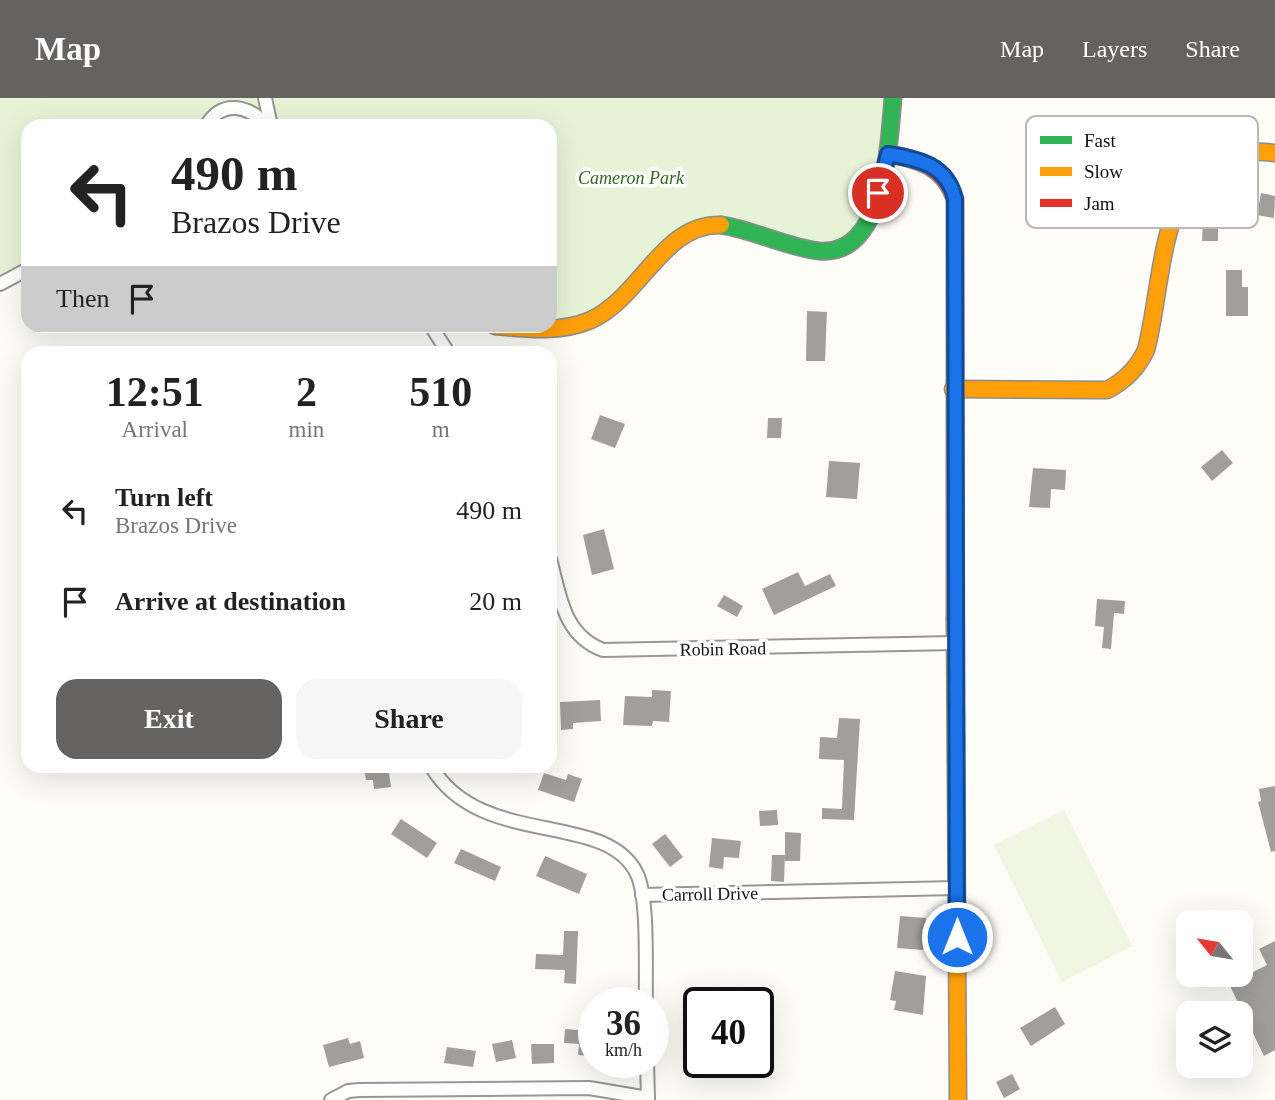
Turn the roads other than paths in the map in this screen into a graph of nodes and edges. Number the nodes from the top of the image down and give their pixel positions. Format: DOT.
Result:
graph roads {
  1 [pos="219,98"];
  2 [pos="265,98"];
  3 [pos="893,98"];
  4 [pos="210,119"];
  5 [pos="212,119"];
  6 [pos="260,119"];
  7 [pos="268,119"];
  8 [pos="888,154"];
  9 [pos="1170,228"];
  10 [pos="21,273"];
  11 [pos="0,284"];
  12 [pos="557,330"];
  13 [pos="953,389"];
  14 [pos="557,590"];
  15 [pos="955,643"];
  16 [pos="437,773"];
  17 [pos="957,888"];
  18 [pos="642,895"];
  19 [pos="645,987"];
  20 [pos="647,1078"];
  21 [pos="648,1099"];
  22 [pos="331,1100"];
  23 [pos="958,1100"];
  1 -- 4 [label="street"];
  2 -- 7 [label="street"];
  3 -- 8 [label="street"];
  5 -- 6 [label="street"];
  8 -- 12 [label="street"];
  8 -- 13 [label="street"];
  9 -- 13 [label="street"];
  10 -- 11 [label="street"];
  13 -- 15 [label="street"];
  14 -- 15 [label="street, Robin Road"];
  15 -- 17 [label="street"];
  16 -- 18 [label="street, Carroll Drive"];
  17 -- 18 [label="street, Carroll Drive"];
  17 -- 23 [label="street"];
  18 -- 19 [label="street"];
  20 -- 21 [label="street"];
  21 -- 22 [label="street"];
}
